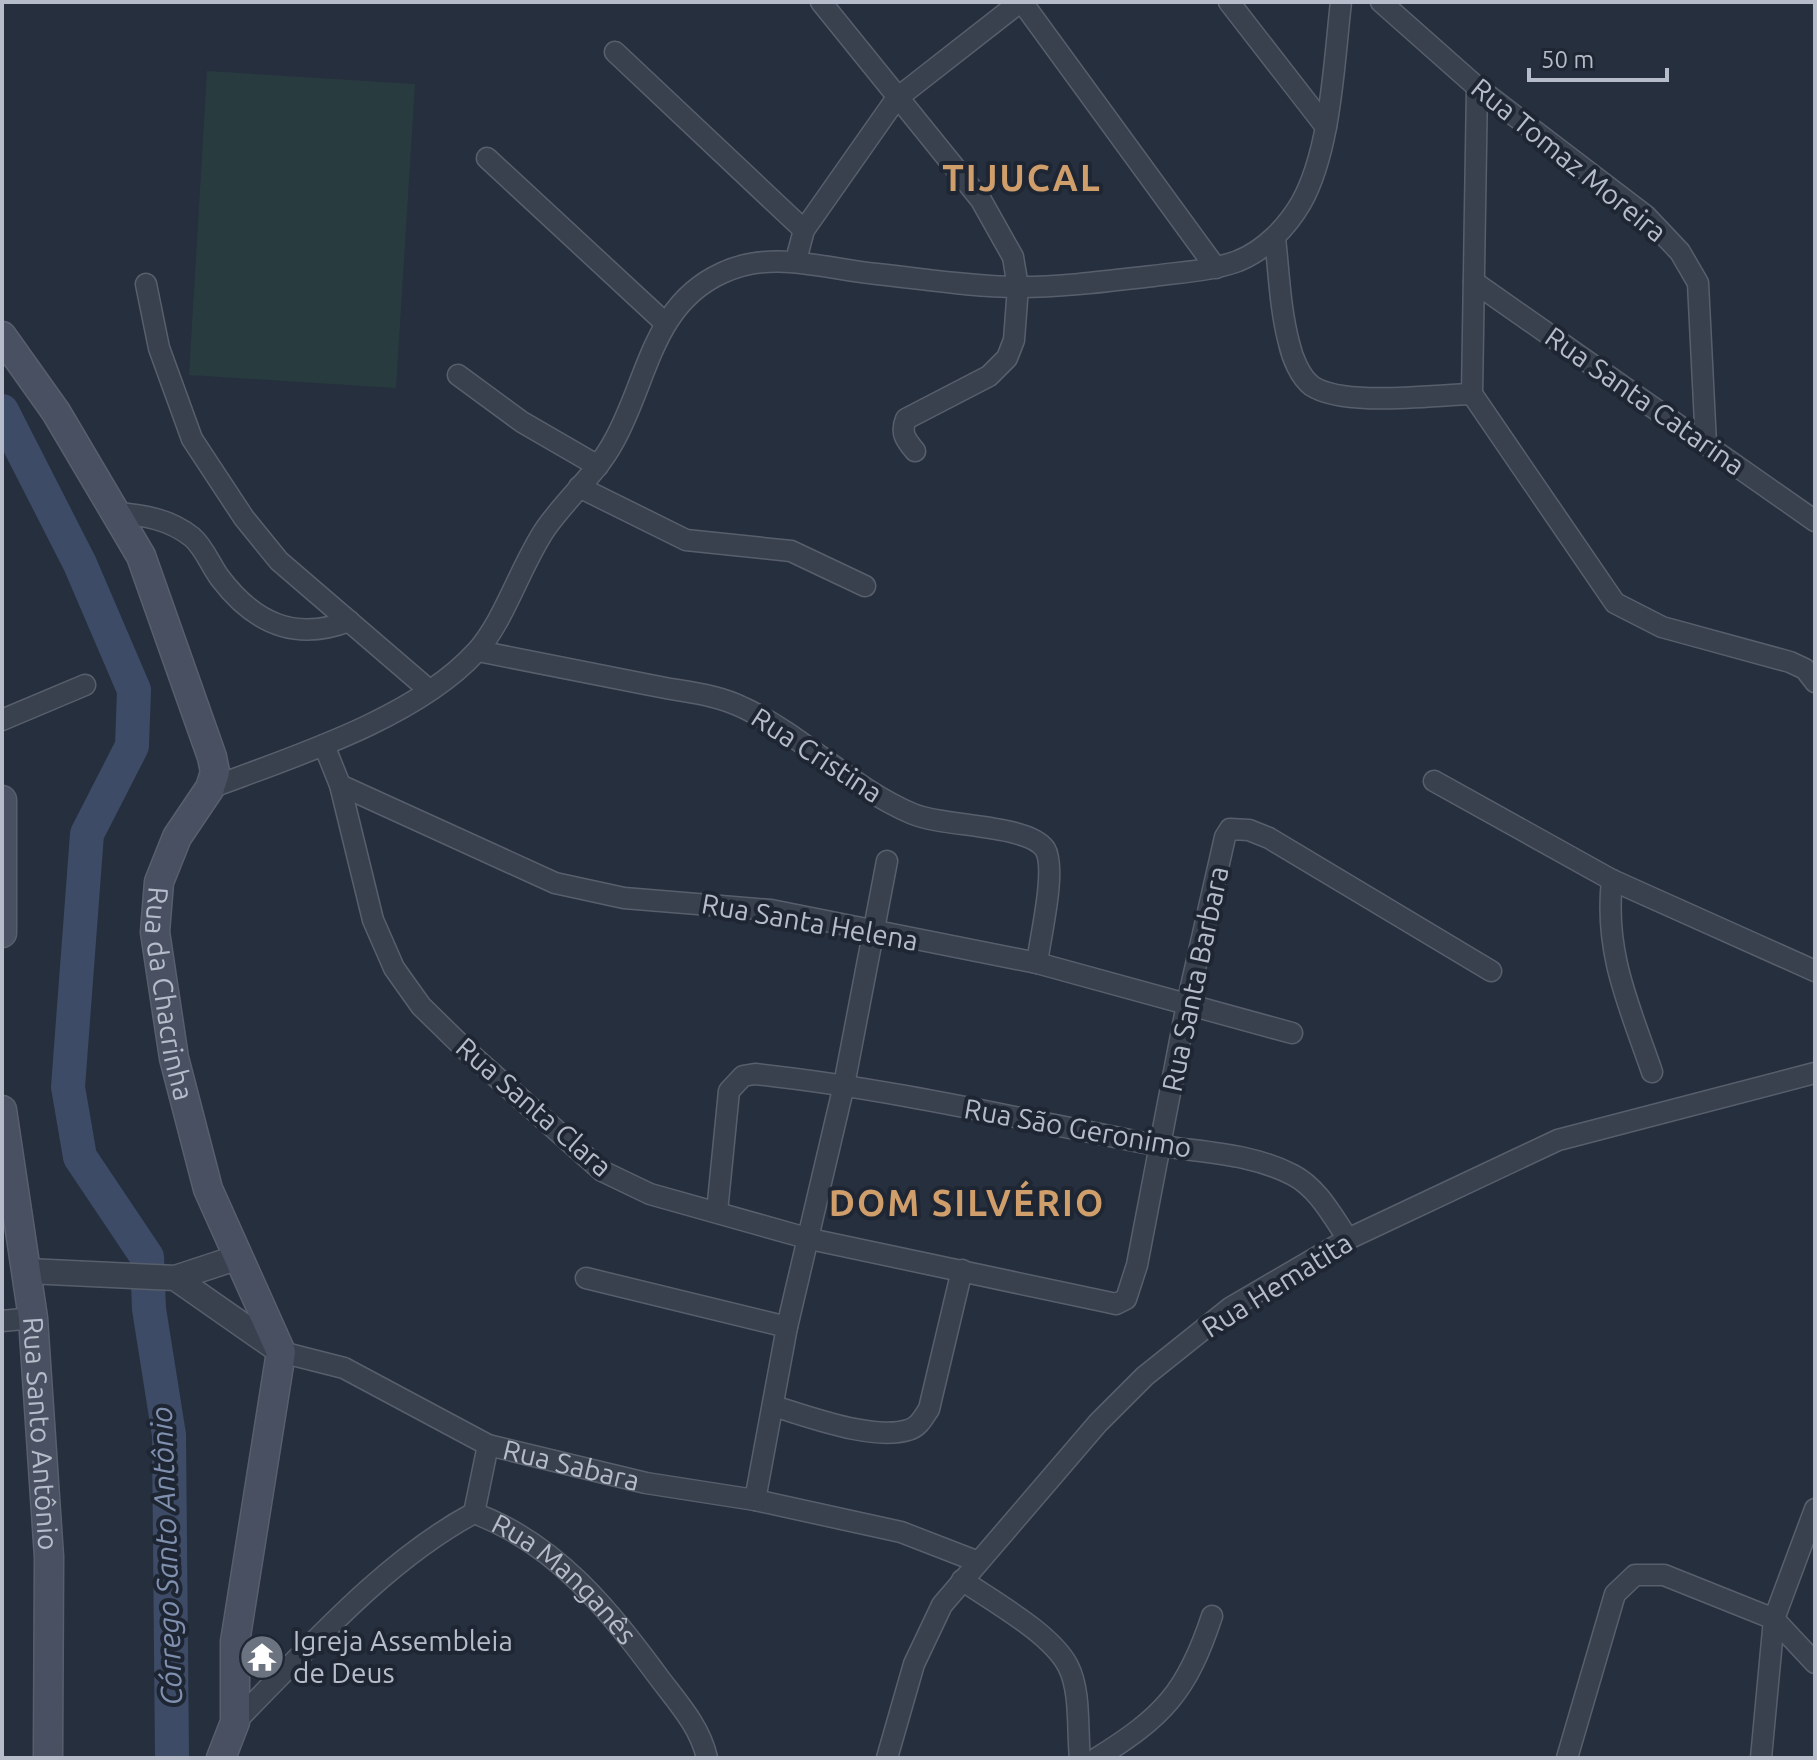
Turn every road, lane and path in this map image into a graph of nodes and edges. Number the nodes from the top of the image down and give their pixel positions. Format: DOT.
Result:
graph roads {
  1 [pos="821,2"];
  2 [pos="1021,2"];
  3 [pos="1229,2"];
  4 [pos="1341,2"];
  5 [pos="1381,2"];
  6 [pos="615,52"];
  7 [pos="1477,87"];
  8 [pos="896,99"];
  9 [pos="1326,127"];
  10 [pos="487,158"];
  11 [pos="804,230"];
  12 [pos="1275,238"];
  13 [pos="796,260"];
  14 [pos="1216,268"];
  15 [pos="1474,282"];
  16 [pos="146,284"];
  17 [pos="1018,287"];
  18 [pos="664,322"];
  19 [pos="2,336"];
  20 [pos="458,375"];
  21 [pos="1472,394"];
  22 [pos="1706,444"];
  23 [pos="915,451"];
  24 [pos="598,466"];
  25 [pos="579,487"];
  26 [pos="116,513"];
  27 [pos="1815,521"];
  28 [pos="865,586"];
  29 [pos="349,621"];
  30 [pos="478,651"];
  31 [pos="1815,682"];
  32 [pos="85,685"];
  33 [pos="429,690"];
  34 [pos="2,720"];
  35 [pos="324,745"];
  36 [pos="1434,781"];
  37 [pos="340,785"];
  38 [pos="210,788"];
  39 [pos="2,800"];
  40 [pos="887,861"];
  41 [pos="1612,880"];
  42 [pos="873,931"];
  43 [pos="2,933"];
  44 [pos="1037,963"];
  45 [pos="1491,971"];
  46 [pos="1815,971"];
  47 [pos="1187,1004"];
  48 [pos="1292,1033"];
  49 [pos="1652,1072"];
  50 [pos="1815,1073"];
  51 [pos="844,1085"];
  52 [pos="2,1110"];
  53 [pos="1161,1146"];
  54 [pos="717,1212"];
  55 [pos="810,1239"];
  56 [pos="1348,1239"];
  57 [pos="239,1257"];
  58 [pos="1137,1265"];
  59 [pos="962,1270"];
  60 [pos="28,1271"];
  61 [pos="170,1278"];
  62 [pos="586,1278"];
  63 [pos="33,1318"];
  64 [pos="2,1321"];
  65 [pos="787,1327"];
  66 [pos="281,1352"];
  67 [pos="773,1406"];
  68 [pos="488,1445"];
  69 [pos="755,1500"];
  70 [pos="1815,1509"];
  71 [pos="474,1513"];
  72 [pos="976,1561"];
  73 [pos="962,1580"];
  74 [pos="1212,1616"];
  75 [pos="1774,1619"];
  76 [pos="1815,1663"];
  77 [pos="231,1746"];
  78 [pos="48,1758"];
  79 [pos="707,1758"];
  80 [pos="887,1758"];
  81 [pos="1080,1758"];
  82 [pos="1097,1758"];
  83 [pos="1567,1758"];
  84 [pos="1761,1758"];
  1 -- 8 [label="street"];
  2 -- 8 [label="street"];
  2 -- 14 [label="street"];
  3 -- 9 [label="street"];
  4 -- 9 [label="street"];
  5 -- 7 [label="street, Rua Tomaz Moreira"];
  6 -- 11 [label="street"];
  7 -- 15 [label="street"];
  7 -- 22 [label="street, Rua Tomaz Moreira"];
  8 -- 11 [label="street"];
  8 -- 17 [label="street"];
  9 -- 12 [label="street"];
  10 -- 18 [label="street"];
  11 -- 13 [label="street"];
  12 -- 14 [label="street"];
  12 -- 21 [label="street"];
  13 -- 17 [label="street"];
  13 -- 18 [label="street"];
  14 -- 17 [label="street"];
  15 -- 21 [label="street"];
  15 -- 22 [label="street, Rua Santa Catarina"];
  16 -- 29 [label="street"];
  17 -- 23 [label="street"];
  18 -- 24 [label="street"];
  19 -- 26 [label="main road"];
  20 -- 24 [label="street"];
  21 -- 31 [label="street"];
  22 -- 27 [label="street, Rua Santa Catarina"];
  24 -- 25 [label="street"];
  25 -- 28 [label="street"];
  25 -- 30 [label="street"];
  26 -- 29 [label="street"];
  26 -- 38 [label="main road"];
  29 -- 33 [label="street"];
  30 -- 33 [label="street"];
  30 -- 44 [label="street, Rua Cristina"];
  32 -- 34 [label="street"];
  33 -- 35 [label="street"];
  35 -- 37 [label="street, Rua Santa Clara"];
  35 -- 38 [label="street"];
  36 -- 41 [label="street"];
  37 -- 42 [label="street, Rua Santa Helena"];
  37 -- 54 [label="street, Rua Santa Clara"];
  38 -- 57 [label="main road, Rua da Chacrinha"];
  39 -- 43 [label="main road"];
  40 -- 42 [label="street"];
  41 -- 46 [label="street"];
  41 -- 49 [label="street"];
  42 -- 44 [label="street, Rua Santa Helena"];
  42 -- 51 [label="street"];
  44 -- 47 [label="street, Rua Santa Helena"];
  45 -- 47 [label="street, Rua Santa Barbara"];
  47 -- 48 [label="street, Rua Santa Helena"];
  47 -- 53 [label="street, Rua Santa Barbara"];
  50 -- 56 [label="street, Rua Hematita"];
  51 -- 53 [label="street, Rua São Geronimo"];
  51 -- 54 [label="street, Rua São Geronimo"];
  51 -- 55 [label="street"];
  52 -- 60 [label="main road, Rua Santo Antônio"];
  53 -- 56 [label="street, Rua São Geronimo"];
  53 -- 58 [label="street, Rua Santa Barbara"];
  54 -- 55 [label="street, Rua Santa Clara"];
  55 -- 59 [label="street, Rua Santa Clara"];
  55 -- 65 [label="street"];
  56 -- 72 [label="street, Rua Hematita"];
  57 -- 61 [label="street"];
  57 -- 66 [label="main road"];
  58 -- 59 [label="street, Rua Santa Clara"];
  59 -- 67 [label="street"];
  60 -- 61 [label="street"];
  60 -- 63 [label="main road, Rua Santo Antônio"];
  61 -- 66 [label="street"];
  62 -- 65 [label="street"];
  63 -- 64 [label="street"];
  63 -- 78 [label="main road, Rua Santo Antônio"];
  65 -- 67 [label="street"];
  66 -- 68 [label="street, Rua Sabara"];
  66 -- 77 [label="main road"];
  67 -- 69 [label="street"];
  68 -- 69 [label="street, Rua Sabara"];
  68 -- 71 [label="street"];
  69 -- 72 [label="street, Rua Sabara"];
  70 -- 75 [label="street"];
  71 -- 77 [label="street, Rua Manganês"];
  71 -- 79 [label="street, Rua Manganês"];
  72 -- 73 [label="street, Rua Hematita"];
  73 -- 80 [label="street, Rua Hematita"];
  73 -- 81 [label="street"];
  74 -- 82 [label="street"];
  75 -- 76 [label="street"];
  75 -- 83 [label="street"];
  75 -- 84 [label="street"];
}
